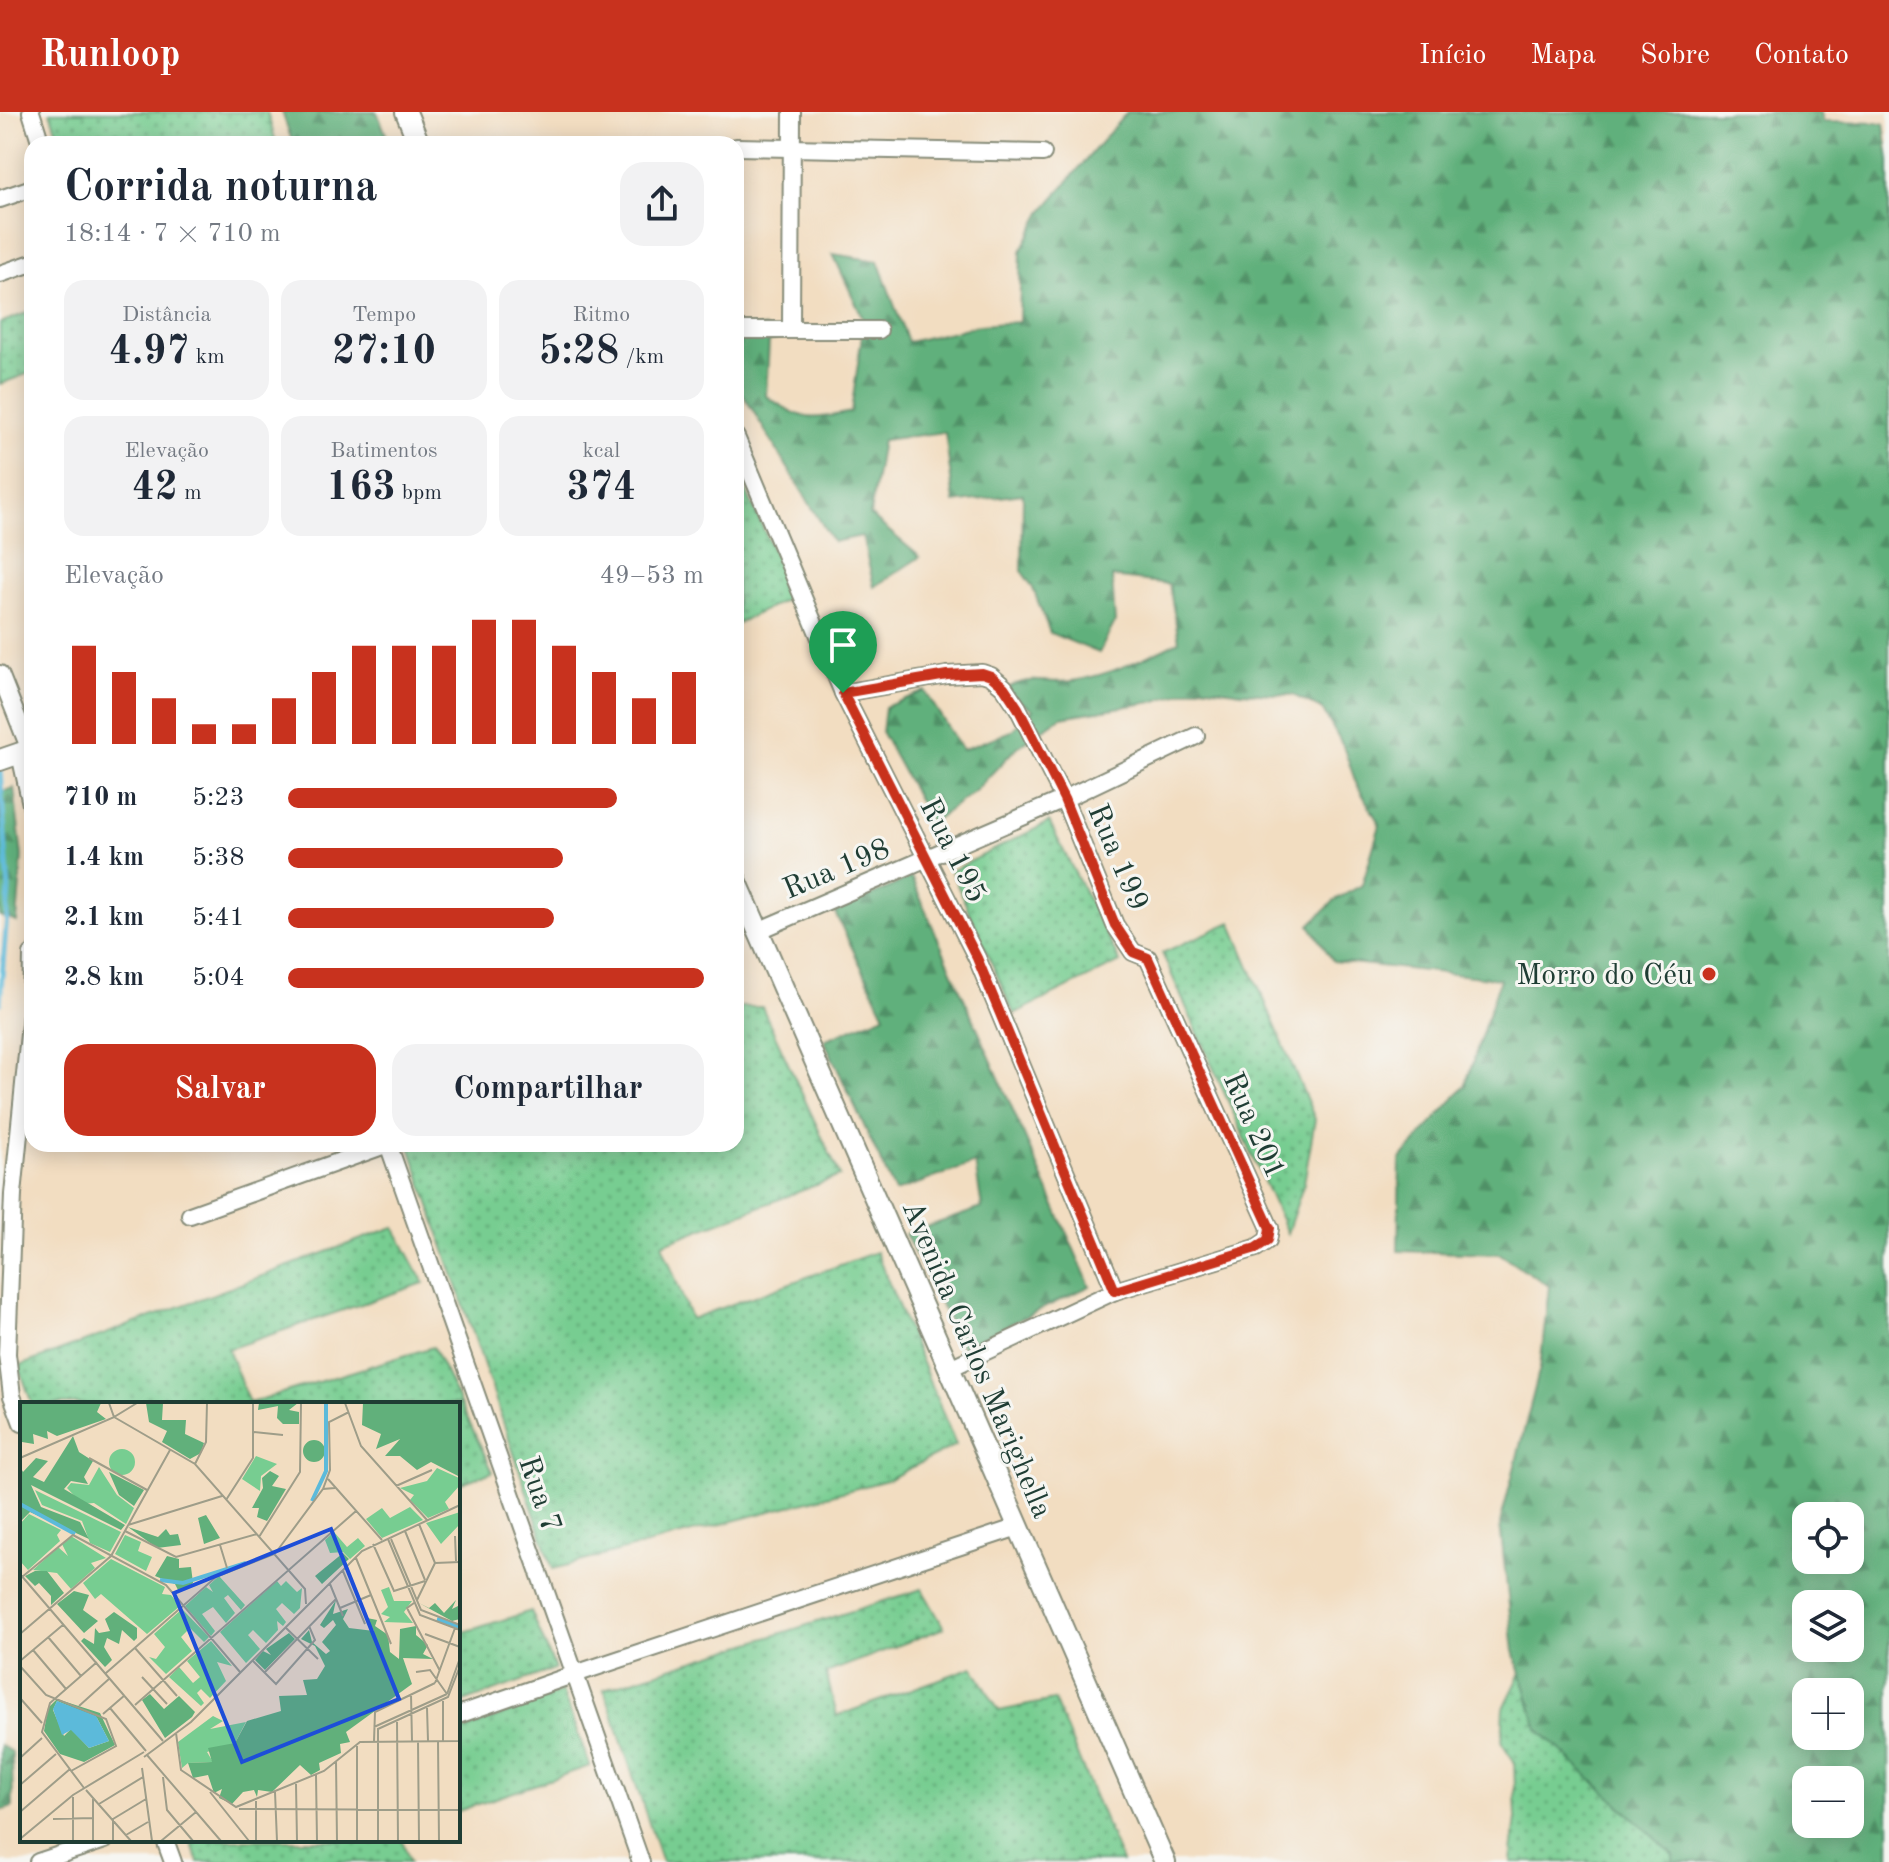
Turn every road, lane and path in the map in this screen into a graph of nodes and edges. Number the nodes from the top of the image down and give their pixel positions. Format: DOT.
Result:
graph roads {
  1 [pos="31,112"];
  2 [pos="406,112"];
  3 [pos="792,112"];
  4 [pos="38,136"];
  5 [pos="416,136"];
  6 [pos="744,147"];
  7 [pos="793,147"];
  8 [pos="1043,153"];
  9 [pos="24,191"];
  10 [pos="0,199"];
  11 [pos="24,266"];
  12 [pos="0,274"];
  13 [pos="744,330"];
  14 [pos="791,330"];
  15 [pos="879,330"];
  16 [pos="744,456"];
  17 [pos="0,674"];
  18 [pos="843,693"];
  19 [pos="1196,736"];
  20 [pos="24,740"];
  21 [pos="24,752"];
  22 [pos="0,760"];
  23 [pos="1064,799"];
  24 [pos="928,859"];
  25 [pos="744,897"];
  26 [pos="760,930"];
  27 [pos="1194,1058"];
  28 [pos="24,1084"];
  29 [pos="366,1152"];
  30 [pos="391,1152"];
  31 [pos="190,1215"];
  32 [pos="1115,1291"];
  33 [pos="950,1368"];
  34 [pos="20,1418"];
  35 [pos="1018,1527"];
  36 [pos="575,1674"];
  37 [pos="460,1714"];
  38 [pos="99,1842"];
  39 [pos="166,1842"];
  40 [pos="38,1862"];
  41 [pos="173,1862"];
  42 [pos="641,1862"];
  43 [pos="1165,1862"];
  1 -- 4 [label="street"];
  2 -- 5 [label="main road"];
  3 -- 7 [label="street"];
  6 -- 7 [label="street"];
  7 -- 8 [label="street"];
  7 -- 14 [label="street"];
  9 -- 10 [label="street"];
  11 -- 12 [label="street"];
  13 -- 14 [label="street"];
  14 -- 15 [label="street"];
  16 -- 18 [label="street, Rua 195"];
  17 -- 20 [label="street"];
  18 -- 23 [label="street, Rua 199"];
  18 -- 24 [label="street, Rua 195"];
  19 -- 23 [label="street, Rua 198"];
  21 -- 22 [label="main road"];
  23 -- 24 [label="street, Rua 198"];
  23 -- 27 [label="street, Rua 199"];
  24 -- 26 [label="street, Rua 198"];
  24 -- 32 [label="street, Rua 195"];
  25 -- 26 [label="main road, Avenida Carlos Marighella"];
  26 -- 33 [label="main road, Avenida Carlos Marighella"];
  27 -- 32 [label="street, Rua 201"];
  28 -- 34 [label="street"];
  29 -- 31 [label="street"];
  30 -- 36 [label="street, Rua 7"];
  32 -- 33 [label="street"];
  33 -- 35 [label="main road, Avenida Carlos Marighella"];
  35 -- 36 [label="street"];
  35 -- 43 [label="main road, Avenida Carlos Marighella"];
  36 -- 37 [label="street"];
  36 -- 42 [label="street, Rua 7"];
  38 -- 40 [label="street"];
  39 -- 41 [label="street"];
}
